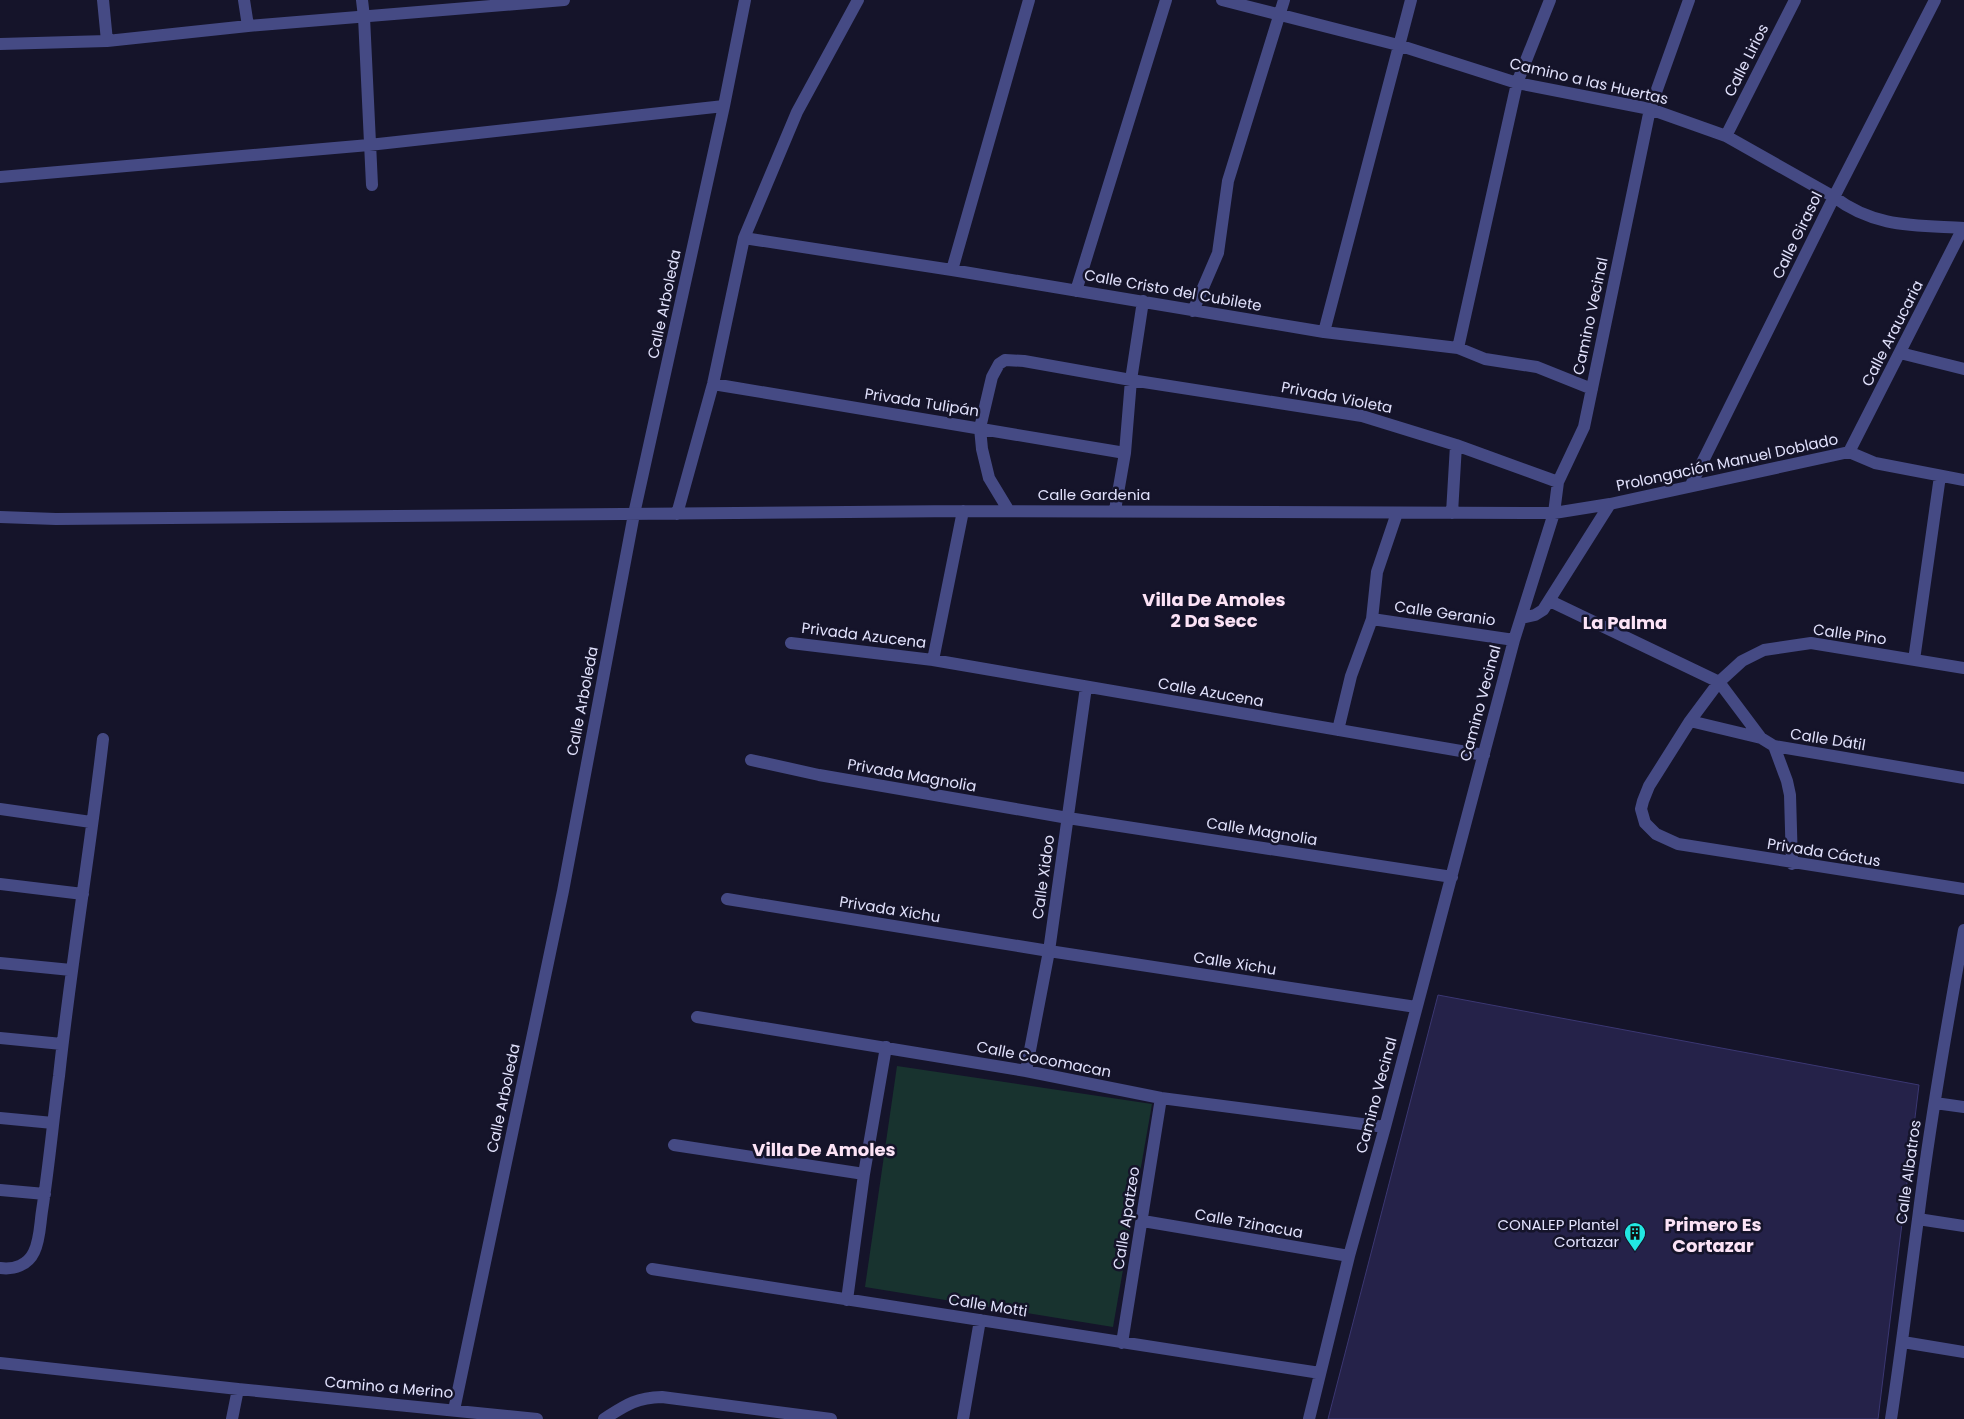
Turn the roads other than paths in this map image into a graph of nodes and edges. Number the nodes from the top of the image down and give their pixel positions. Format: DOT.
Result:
graph roads {
  1 [pos="103,0"];
  2 [pos="244,0"];
  3 [pos="362,0"];
  4 [pos="564,0"];
  5 [pos="745,0"];
  6 [pos="858,0"];
  7 [pos="1029,0"];
  8 [pos="1166,0"];
  9 [pos="1222,0"];
  10 [pos="1284,0"];
  11 [pos="1412,0"];
  12 [pos="1550,0"];
  13 [pos="1689,0"];
  14 [pos="1795,0"];
  15 [pos="1935,0"];
  16 [pos="1280,16"];
  17 [pos="364,17"];
  18 [pos="248,26"];
  19 [pos="107,41"];
  20 [pos="0,44"];
  21 [pos="1398,45"];
  22 [pos="1517,83"];
  23 [pos="724,106"];
  24 [pos="1650,109"];
  25 [pos="1726,136"];
  26 [pos="369,145"];
  27 [pos="0,177"];
  28 [pos="372,185"];
  29 [pos="1834,197"];
  30 [pos="1964,228"];
  31 [pos="744,238"];
  32 [pos="952,270"];
  33 [pos="1076,291"];
  34 [pos="1143,301"];
  35 [pos="1193,311"];
  36 [pos="1324,332"];
  37 [pos="1458,348"];
  38 [pos="1900,353"];
  39 [pos="1964,369"];
  40 [pos="1131,380"];
  41 [pos="712,384"];
  42 [pos="1592,389"];
  43 [pos="980,428"];
  44 [pos="1456,445"];
  45 [pos="1849,452"];
  46 [pos="1125,453"];
  47 [pos="1940,476"];
  48 [pos="1964,480"];
  49 [pos="1558,482"];
  50 [pos="1691,485"];
  51 [pos="1610,504"];
  52 [pos="1115,510"];
  53 [pos="963,511"];
  54 [pos="1009,511"];
  55 [pos="1397,513"];
  56 [pos="1452,513"];
  57 [pos="1554,513"];
  58 [pos="634,514"];
  59 [pos="677,514"];
  60 [pos="0,518"];
  61 [pos="1550,601"];
  62 [pos="1520,618"];
  63 [pos="1372,619"];
  64 [pos="1514,640"];
  65 [pos="791,643"];
  66 [pos="933,660"];
  67 [pos="1914,660"];
  68 [pos="1964,668"];
  69 [pos="1719,682"];
  70 [pos="1086,687"];
  71 [pos="1690,721"];
  72 [pos="1338,730"];
  73 [pos="1760,738"];
  74 [pos="103,739"];
  75 [pos="1774,746"];
  76 [pos="1484,755"];
  77 [pos="751,760"];
  78 [pos="1964,778"];
  79 [pos="0,809"];
  80 [pos="1068,818"];
  81 [pos="91,822"];
  82 [pos="1792,864"];
  83 [pos="1452,877"];
  84 [pos="0,884"];
  85 [pos="1964,889"];
  86 [pos="83,894"];
  87 [pos="727,899"];
  88 [pos="1964,930"];
  89 [pos="1049,952"];
  90 [pos="0,963"];
  91 [pos="71,970"];
  92 [pos="1960,979"];
  93 [pos="1416,1006"];
  94 [pos="697,1017"];
  95 [pos="0,1038"];
  96 [pos="62,1044"];
  97 [pos="886,1047"];
  98 [pos="1026,1070"];
  99 [pos="1162,1098"];
  100 [pos="1934,1103"];
  101 [pos="1964,1107"];
  102 [pos="0,1118"];
  103 [pos="53,1123"];
  104 [pos="1385,1127"];
  105 [pos="674,1145"];
  106 [pos="864,1174"];
  107 [pos="0,1190"];
  108 [pos="45,1194"];
  109 [pos="1918,1219"];
  110 [pos="1143,1221"];
  111 [pos="1964,1226"];
  112 [pos="1349,1256"];
  113 [pos="0,1268"];
  114 [pos="652,1269"];
  115 [pos="847,1300"];
  116 [pos="980,1320"];
  117 [pos="1903,1342"];
  118 [pos="1122,1343"];
  119 [pos="1964,1352"];
  120 [pos="0,1363"];
  121 [pos="1320,1373"];
  122 [pos="238,1389"];
  123 [pos="454,1410"];
  124 [pos="517,1418"];
  125 [pos="232,1419"];
  126 [pos="537,1419"];
  127 [pos="604,1419"];
  128 [pos="830,1419"];
  129 [pos="963,1419"];
  130 [pos="1309,1419"];
  131 [pos="1890,1419"];
  1 -- 19 [label="street"];
  2 -- 18 [label="street"];
  3 -- 17 [label="street"];
  4 -- 17 [label="street"];
  5 -- 23 [label="street, Calle Arboleda"];
  6 -- 31 [label="street"];
  7 -- 32 [label="street"];
  8 -- 33 [label="street"];
  9 -- 16 [label="street, Camino a las Huertas"];
  10 -- 16 [label="street"];
  11 -- 21 [label="street"];
  12 -- 22 [label="street"];
  13 -- 24 [label="street, Camino Vecinal"];
  14 -- 25 [label="street, Calle Lirios"];
  15 -- 29 [label="street, Calle Girasol"];
  16 -- 21 [label="street, Camino a las Huertas"];
  16 -- 35 [label="street"];
  17 -- 18 [label="street"];
  17 -- 26 [label="street"];
  18 -- 19 [label="street"];
  19 -- 20 [label="street"];
  21 -- 22 [label="street, Camino a las Huertas"];
  21 -- 36 [label="street"];
  22 -- 24 [label="street, Camino a las Huertas"];
  22 -- 37 [label="street"];
  23 -- 26 [label="street"];
  23 -- 58 [label="street, Calle Arboleda"];
  24 -- 25 [label="street, Camino a las Huertas"];
  24 -- 42 [label="street, Camino Vecinal"];
  25 -- 29 [label="street, Camino a las Huertas"];
  26 -- 27 [label="street"];
  26 -- 28 [label="street"];
  29 -- 30 [label="street, Camino a las Huertas"];
  29 -- 50 [label="street, Calle Girasol"];
  30 -- 38 [label="street, Calle Araucaria"];
  31 -- 32 [label="street, Calle Cristo del Cubilete"];
  31 -- 41 [label="street"];
  32 -- 33 [label="street, Calle Cristo del Cubilete"];
  33 -- 34 [label="street, Calle Cristo del Cubilete"];
  34 -- 35 [label="street, Calle Cristo del Cubilete"];
  34 -- 40 [label="street"];
  35 -- 36 [label="street, Calle Cristo del Cubilete"];
  36 -- 37 [label="street, Calle Cristo del Cubilete"];
  37 -- 42 [label="street, Calle Cristo del Cubilete"];
  38 -- 39 [label="street"];
  38 -- 45 [label="street, Calle Araucaria"];
  40 -- 43 [label="street, Privada Violeta"];
  40 -- 44 [label="street, Privada Violeta"];
  40 -- 46 [label="street"];
  41 -- 43 [label="street, Privada Tulipán"];
  41 -- 59 [label="street"];
  42 -- 49 [label="street, Camino Vecinal"];
  43 -- 46 [label="street, Privada Tulipán"];
  43 -- 54 [label="street"];
  44 -- 49 [label="street, Privada Violeta"];
  44 -- 56 [label="street"];
  45 -- 47 [label="street, Prolongación Manuel Doblado"];
  45 -- 50 [label="street, Prolongación Manuel Doblado"];
  46 -- 52 [label="street"];
  47 -- 48 [label="street, Prolongación Manuel Doblado"];
  47 -- 67 [label="street"];
  49 -- 57 [label="street, Camino Vecinal"];
  50 -- 51 [label="street, Prolongación Manuel Doblado"];
  51 -- 57 [label="street, Prolongación Manuel Doblado"];
  51 -- 61 [label="street"];
  52 -- 54 [label="street, Calle Gardenia"];
  52 -- 55 [label="street, Calle Gardenia"];
  53 -- 54 [label="street, Calle Gardenia"];
  53 -- 59 [label="street, Calle Gardenia"];
  53 -- 66 [label="street"];
  55 -- 56 [label="street, Calle Gardenia"];
  55 -- 63 [label="street"];
  56 -- 57 [label="street, Calle Gardenia"];
  57 -- 62 [label="street, Camino Vecinal"];
  58 -- 59 [label="street, Calle Gardenia"];
  58 -- 60 [label="street, Calle Gardenia"];
  58 -- 123 [label="street, Calle Arboleda"];
  61 -- 62 [label="street"];
  61 -- 69 [label="street"];
  62 -- 64 [label="street, Camino Vecinal"];
  63 -- 64 [label="street, Calle Geranio"];
  63 -- 72 [label="street"];
  64 -- 76 [label="street, Camino Vecinal"];
  65 -- 66 [label="street, Privada Azucena"];
  66 -- 70 [label="street, Calle Azucena"];
  67 -- 68 [label="street, Calle Pino"];
  67 -- 69 [label="street, Calle Pino"];
  69 -- 71 [label="street, Calle Pino"];
  69 -- 73 [label="street"];
  70 -- 72 [label="street, Calle Azucena"];
  70 -- 80 [label="street, Calle Xidoo"];
  71 -- 73 [label="street, Calle Dátil"];
  71 -- 82 [label="street, Privada Cáctus"];
  72 -- 76 [label="street, Calle Azucena"];
  73 -- 75 [label="street, Calle Dátil"];
  74 -- 81 [label="street"];
  75 -- 78 [label="street, Calle Dátil"];
  75 -- 82 [label="street"];
  76 -- 83 [label="street, Camino Vecinal"];
  77 -- 80 [label="street, Privada Magnolia"];
  79 -- 81 [label="street"];
  80 -- 83 [label="street, Calle Magnolia"];
  80 -- 89 [label="street, Calle Xidoo"];
  81 -- 86 [label="street"];
  82 -- 85 [label="street, Privada Cáctus"];
  83 -- 93 [label="street, Camino Vecinal"];
  84 -- 86 [label="street"];
  86 -- 91 [label="street"];
  87 -- 89 [label="street, Privada Xichu"];
  88 -- 92 [label="street, Calle Albatros"];
  89 -- 93 [label="street, Calle Xichu"];
  89 -- 98 [label="street, Calle Xidoo"];
  90 -- 91 [label="street"];
  91 -- 96 [label="street"];
  92 -- 100 [label="street, Calle Albatros"];
  93 -- 104 [label="street, Camino Vecinal"];
  94 -- 97 [label="street, Calle Cocomacan"];
  95 -- 96 [label="street"];
  96 -- 103 [label="street"];
  97 -- 98 [label="street, Calle Cocomacan"];
  97 -- 106 [label="street"];
  98 -- 99 [label="street, Calle Cocomacan"];
  99 -- 104 [label="street, Calle Cocomacan"];
  99 -- 110 [label="street, Calle Apatzeo"];
  100 -- 101 [label="street"];
  100 -- 109 [label="street, Calle Albatros"];
  102 -- 103 [label="street"];
  103 -- 108 [label="street"];
  104 -- 112 [label="street, Camino Vecinal"];
  105 -- 106 [label="street"];
  106 -- 115 [label="street"];
  107 -- 108 [label="street"];
  108 -- 113 [label="street"];
  109 -- 111 [label="street"];
  109 -- 117 [label="street, Calle Albatros"];
  110 -- 112 [label="street, Calle Tzinacua"];
  110 -- 118 [label="street, Calle Apatzeo"];
  112 -- 121 [label="street, Camino Vecinal"];
  114 -- 115 [label="street, Calle Motti"];
  115 -- 116 [label="street, Calle Motti"];
  116 -- 118 [label="street, Calle Motti"];
  116 -- 129 [label="street"];
  117 -- 119 [label="street"];
  117 -- 131 [label="street, Calle Albatros"];
  118 -- 121 [label="street, Calle Motti"];
  120 -- 122 [label="street, Camino a Merino"];
  121 -- 130 [label="street, Camino Vecinal"];
  122 -- 123 [label="street, Camino a Merino"];
  122 -- 125 [label="street"];
  123 -- 124 [label="street, Camino a Merino"];
  124 -- 126 [label="street, Camino a Merino"];
  127 -- 128 [label="street"];
}
